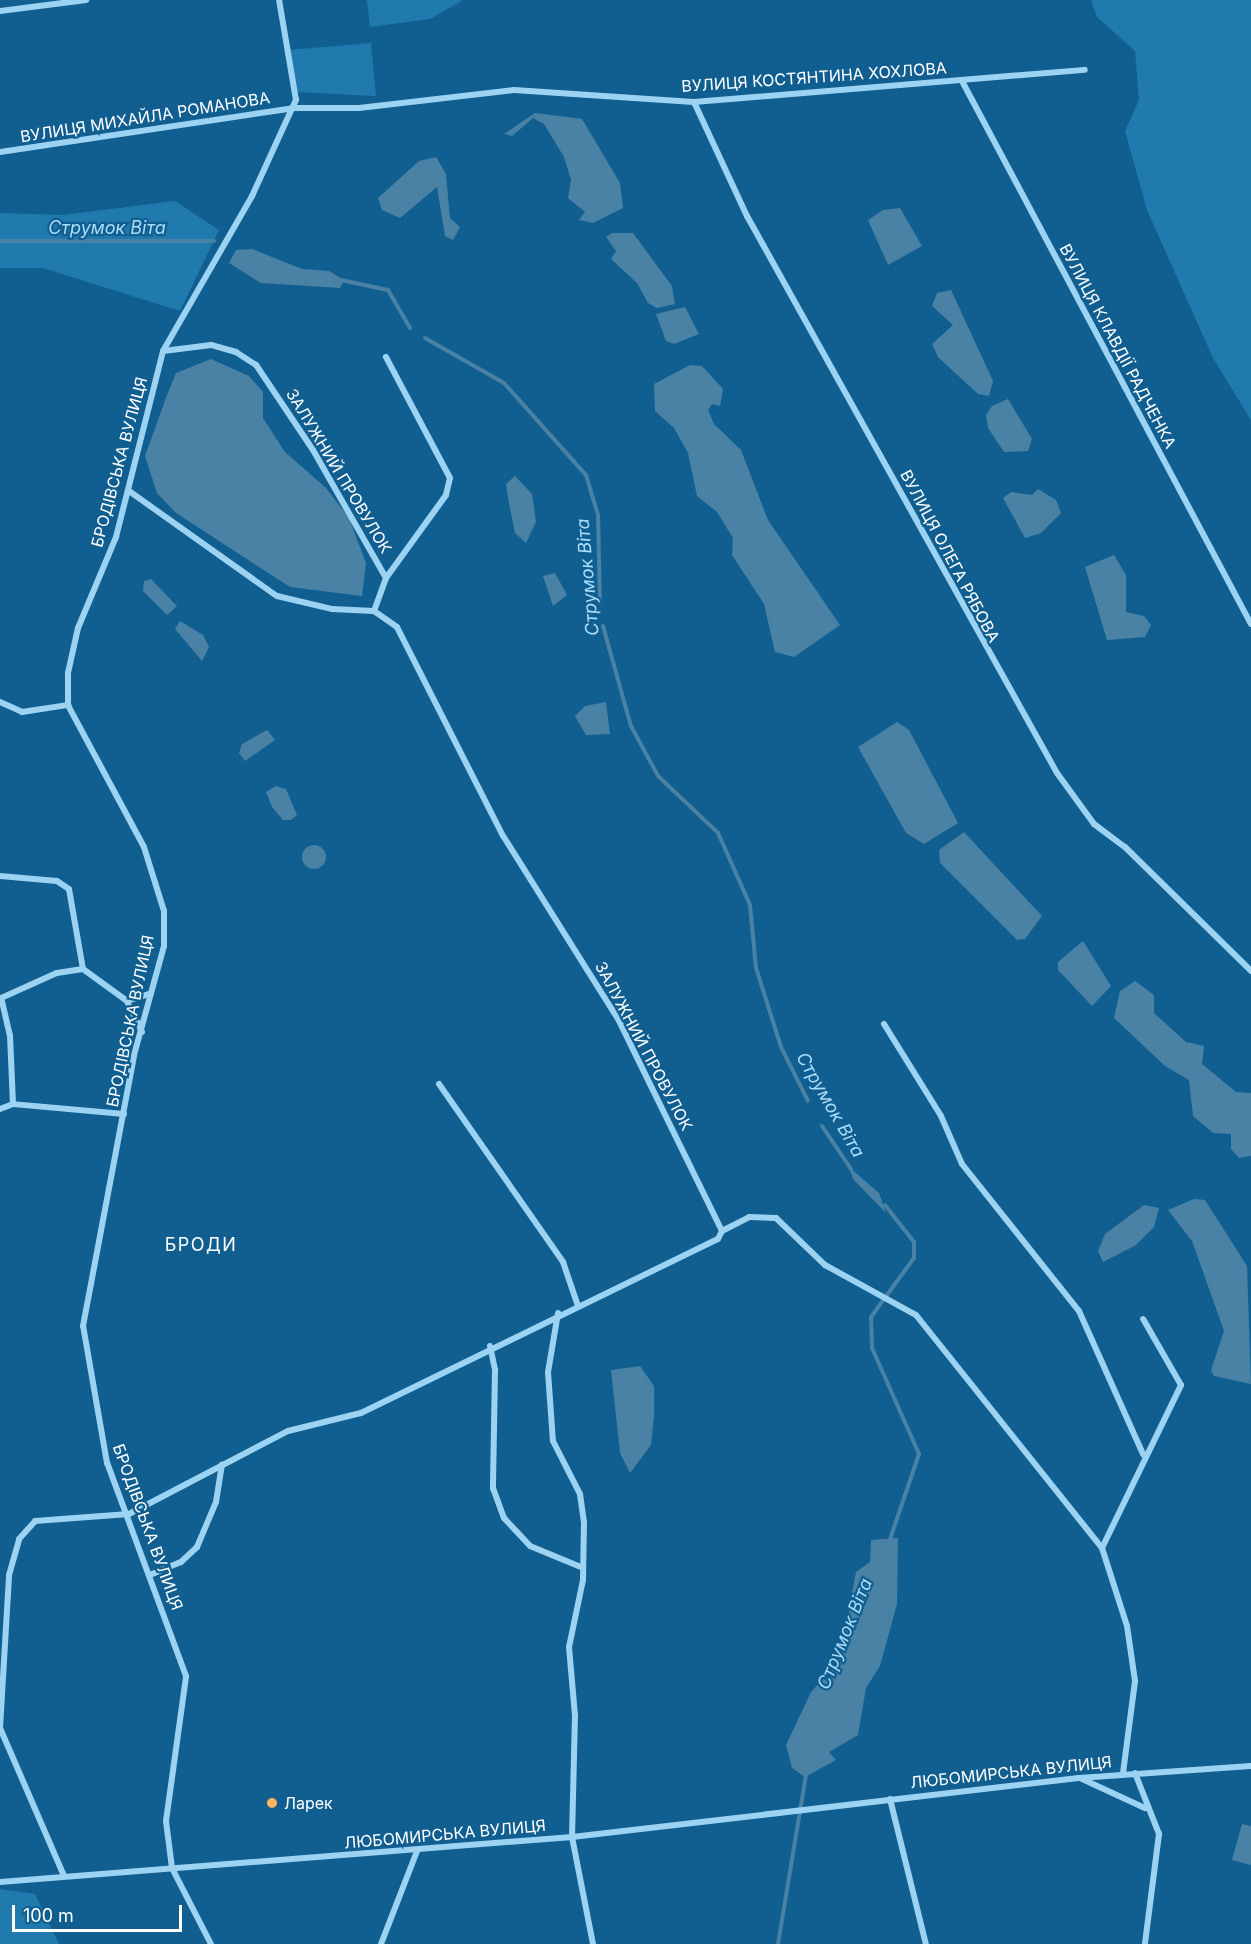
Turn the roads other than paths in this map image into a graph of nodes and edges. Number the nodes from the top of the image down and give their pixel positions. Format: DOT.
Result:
graph roads {
  1 [pos="86,0"];
  2 [pos="279,0"];
  3 [pos="0,11"];
  4 [pos="1085,70"];
  5 [pos="962,81"];
  6 [pos="694,102"];
  7 [pos="293,108"];
  8 [pos="0,152"];
  9 [pos="164,351"];
  10 [pos="386,357"];
  11 [pos="129,491"];
  12 [pos="386,578"];
  13 [pos="374,611"];
  14 [pos="1251,624"];
  15 [pos="0,702"];
  16 [pos="68,705"];
  17 [pos="0,876"];
  18 [pos="83,969"];
  19 [pos="1251,971"];
  20 [pos="151,993"];
  21 [pos="1,998"];
  22 [pos="127,1001"];
  23 [pos="884,1024"];
  24 [pos="142,1032"];
  25 [pos="439,1084"];
  26 [pos="13,1104"];
  27 [pos="0,1109"];
  28 [pos="124,1114"];
  29 [pos="722,1231"];
  30 [pos="578,1306"];
  31 [pos="558,1313"];
  32 [pos="1143,1319"];
  33 [pos="490,1346"];
  34 [pos="1143,1454"];
  35 [pos="222,1464"];
  36 [pos="129,1514"];
  37 [pos="1101,1548"];
  38 [pos="583,1568"];
  39 [pos="150,1575"];
  40 [pos="0,1728"];
  41 [pos="1251,1766"];
  42 [pos="1135,1773"];
  43 [pos="1123,1774"];
  44 [pos="1079,1778"];
  45 [pos="890,1799"];
  46 [pos="1145,1808"];
  47 [pos="572,1837"];
  48 [pos="417,1851"];
  49 [pos="172,1868"];
  50 [pos="64,1876"];
  51 [pos="0,1882"];
  52 [pos="206,1936"];
  53 [pos="206,1944"];
  54 [pos="211,1944"];
  55 [pos="381,1944"];
  56 [pos="593,1944"];
  57 [pos="926,1944"];
  58 [pos="1145,1944"];
  1 -- 3 [label="street"];
  2 -- 7 [label="street, БРОДІВСЬКА ВУЛИЦЯ"];
  4 -- 5 [label="street, ВУЛИЦЯ КОСТЯНТИНА ХОХЛОВА"];
  5 -- 6 [label="street, ВУЛИЦЯ КОСТЯНТИНА ХОХЛОВА"];
  5 -- 14 [label="street, ВУЛИЦЯ КЛАВДІЇ РАДЧЕНКА"];
  6 -- 7 [label="street, ВУЛИЦЯ КОСТЯНТИНА ХОХЛОВА"];
  6 -- 19 [label="street, ВУЛИЦЯ ОЛЕГА РЯБОВА"];
  7 -- 8 [label="street, ВУЛИЦЯ МИХАЙЛА РОМАНОВА"];
  7 -- 9 [label="street, БРОДІВСЬКА ВУЛИЦЯ"];
  9 -- 11 [label="street, БРОДІВСЬКА ВУЛИЦЯ"];
  9 -- 12 [label="street, ЗАЛУЖНИЙ ПРОВУЛОК"];
  10 -- 12 [label="street"];
  11 -- 13 [label="street"];
  11 -- 16 [label="street, БРОДІВСЬКА ВУЛИЦЯ"];
  12 -- 13 [label="street, ЗАЛУЖНИЙ ПРОВУЛОК"];
  13 -- 29 [label="street, ЗАЛУЖНИЙ ПРОВУЛОК"];
  15 -- 16 [label="street"];
  16 -- 20 [label="street, БРОДІВСЬКА ВУЛИЦЯ"];
  17 -- 18 [label="street"];
  18 -- 21 [label="street"];
  18 -- 22 [label="street"];
  20 -- 22 [label="street"];
  20 -- 24 [label="street, БРОДІВСЬКА ВУЛИЦЯ"];
  21 -- 26 [label="street"];
  22 -- 24 [label="street"];
  23 -- 34 [label="street"];
  24 -- 28 [label="street, БРОДІВСЬКА ВУЛИЦЯ"];
  25 -- 30 [label="street"];
  26 -- 27 [label="street"];
  26 -- 28 [label="street"];
  28 -- 36 [label="street, БРОДІВСЬКА ВУЛИЦЯ"];
  29 -- 30 [label="street"];
  29 -- 37 [label="street"];
  30 -- 31 [label="street"];
  31 -- 33 [label="street"];
  31 -- 38 [label="street"];
  32 -- 34 [label="street"];
  33 -- 35 [label="street"];
  33 -- 38 [label="street"];
  34 -- 37 [label="street"];
  35 -- 36 [label="street"];
  35 -- 39 [label="street"];
  36 -- 39 [label="street, БРОДІВСЬКА ВУЛИЦЯ"];
  36 -- 40 [label="street"];
  37 -- 43 [label="street"];
  38 -- 47 [label="street"];
  39 -- 49 [label="street, БРОДІВСЬКА ВУЛИЦЯ"];
  40 -- 50 [label="street"];
  41 -- 42 [label="street, ЛЮБОМИРСЬКА ВУЛИЦЯ"];
  42 -- 43 [label="street, ЛЮБОМИРСЬКА ВУЛИЦЯ"];
  42 -- 46 [label="street, ЛЮБОМИРСЬКА ВУЛИЦЯ"];
  43 -- 44 [label="street, ЛЮБОМИРСЬКА ВУЛИЦЯ"];
  44 -- 45 [label="street, ЛЮБОМИРСЬКА ВУЛИЦЯ"];
  44 -- 46 [label="street"];
  45 -- 47 [label="street, ЛЮБОМИРСЬКА ВУЛИЦЯ"];
  45 -- 57 [label="street, ЛЮБОМИРСЬКА ВУЛИЦЯ"];
  46 -- 58 [label="street, ЛЮБОМИРСЬКА ВУЛИЦЯ"];
  47 -- 48 [label="street, ЛЮБОМИРСЬКА ВУЛИЦЯ"];
  47 -- 56 [label="street"];
  48 -- 49 [label="street, ЛЮБОМИРСЬКА ВУЛИЦЯ"];
  48 -- 55 [label="street"];
  49 -- 50 [label="street, ЛЮБОМИРСЬКА ВУЛИЦЯ"];
  49 -- 52 [label="street, БРОДІВСЬКА ВУЛИЦЯ"];
  50 -- 51 [label="street, ЛЮБОМИРСЬКА ВУЛИЦЯ"];
  52 -- 53 [label="street"];
  52 -- 54 [label="street, БРОДІВСЬКА ВУЛИЦЯ"];
}
